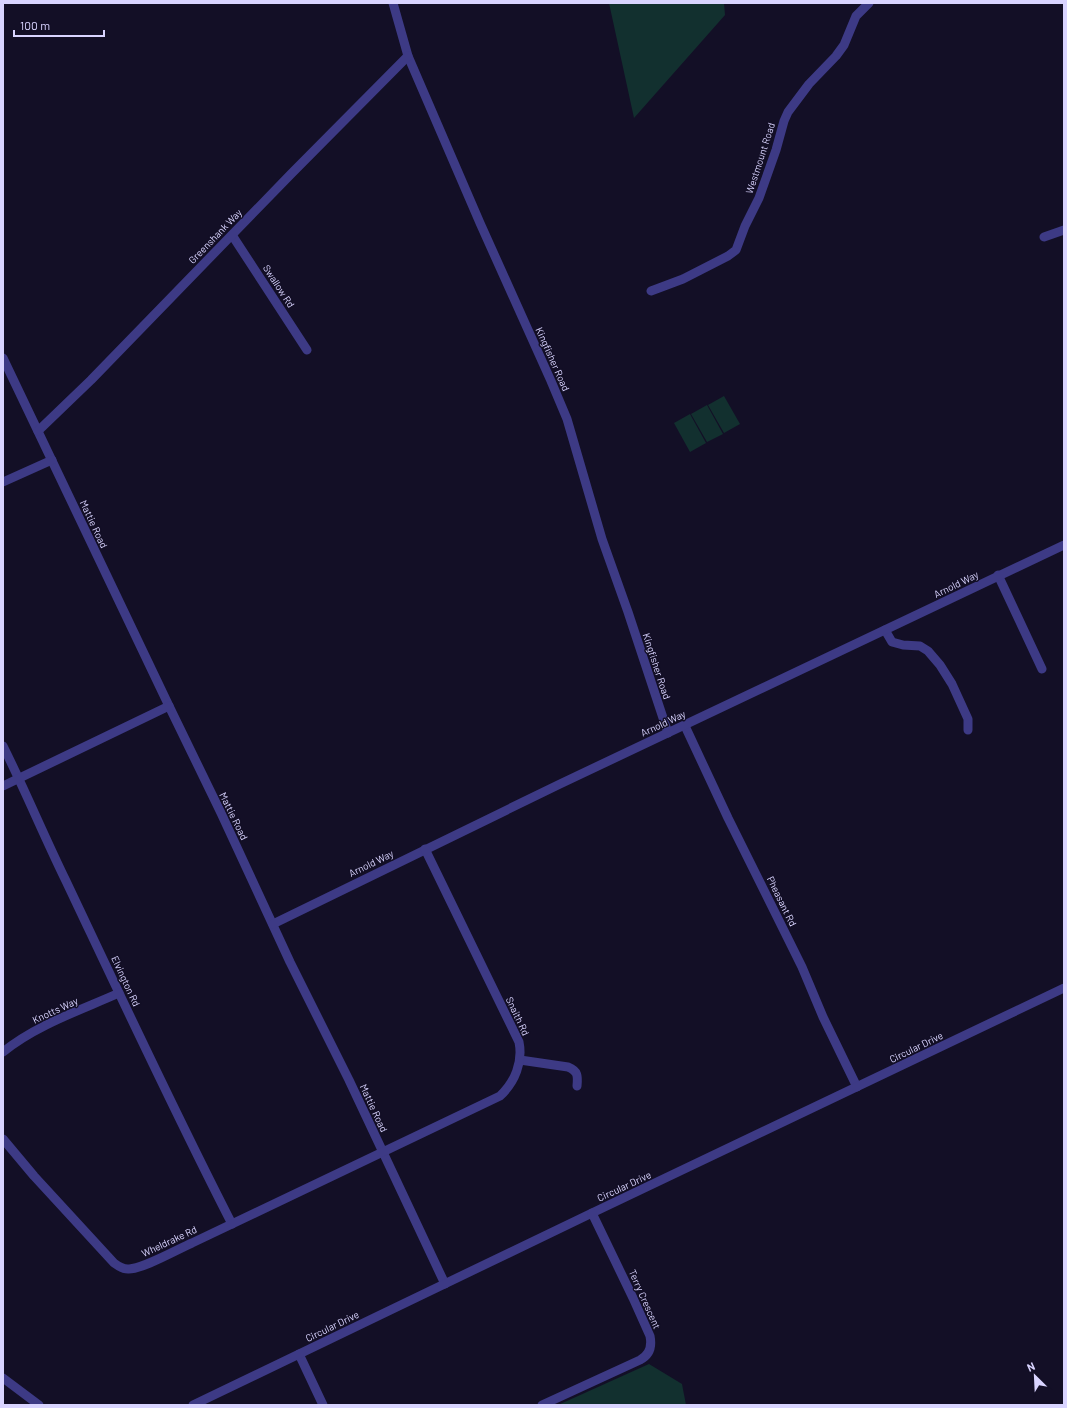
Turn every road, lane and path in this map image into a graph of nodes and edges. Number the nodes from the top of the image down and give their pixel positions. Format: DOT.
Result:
graph roads {
  1 [pos="393,3"];
  2 [pos="869,3"];
  3 [pos="408,56"];
  4 [pos="1064,230"];
  5 [pos="232,235"];
  6 [pos="1044,237"];
  7 [pos="651,291"];
  8 [pos="307,350"];
  9 [pos="3,358"];
  10 [pos="38,431"];
  11 [pos="52,460"];
  12 [pos="3,482"];
  13 [pos="1064,545"];
  14 [pos="998,576"];
  15 [pos="885,630"];
  16 [pos="1042,668"];
  17 [pos="168,706"];
  18 [pos="685,726"];
  19 [pos="968,730"];
  20 [pos="668,733"];
  21 [pos="3,746"];
  22 [pos="19,778"];
  23 [pos="3,786"];
  24 [pos="425,849"];
  25 [pos="273,924"];
  26 [pos="1064,988"];
  27 [pos="119,993"];
  28 [pos="3,1052"];
  29 [pos="520,1060"];
  30 [pos="577,1086"];
  31 [pos="857,1087"];
  32 [pos="3,1139"];
  33 [pos="382,1152"];
  34 [pos="592,1213"];
  35 [pos="232,1224"];
  36 [pos="445,1284"];
  37 [pos="299,1354"];
  38 [pos="4,1381"];
  39 [pos="39,1405"];
  40 [pos="193,1405"];
  41 [pos="323,1405"];
  42 [pos="542,1405"];
  1 -- 3 [label="street, Kingfisher Road"];
  2 -- 7 [label="street, Westmount Road"];
  3 -- 5 [label="street, Greenshank Way"];
  3 -- 20 [label="street, Kingfisher Road"];
  4 -- 6 [label="street"];
  5 -- 8 [label="street, Swallow Rd"];
  5 -- 10 [label="street, Greenshank Way"];
  9 -- 10 [label="street, Mattie Road"];
  10 -- 11 [label="street, Mattie Road"];
  11 -- 12 [label="street"];
  11 -- 17 [label="street, Mattie Road"];
  13 -- 14 [label="street, Arnold Way"];
  14 -- 15 [label="street, Arnold Way"];
  14 -- 16 [label="street"];
  15 -- 18 [label="street, Arnold Way"];
  15 -- 19 [label="street"];
  17 -- 22 [label="street"];
  17 -- 25 [label="street, Mattie Road"];
  18 -- 20 [label="street, Arnold Way"];
  18 -- 31 [label="street, Pheasant Rd"];
  20 -- 24 [label="street, Arnold Way"];
  21 -- 22 [label="street, Elvington Rd"];
  22 -- 23 [label="street"];
  22 -- 27 [label="street, Elvington Rd"];
  24 -- 25 [label="street, Arnold Way"];
  24 -- 29 [label="street, Snaith Rd"];
  25 -- 33 [label="street, Mattie Road"];
  26 -- 31 [label="street, Circular Drive"];
  27 -- 28 [label="street, Knotts Way"];
  27 -- 35 [label="street, Elvington Rd"];
  29 -- 30 [label="street"];
  29 -- 33 [label="street, Snaith Rd"];
  31 -- 34 [label="street, Circular Drive"];
  32 -- 35 [label="street, Wheldrake Rd"];
  33 -- 35 [label="street, Wheldrake Rd"];
  33 -- 36 [label="street, Mattie Road"];
  34 -- 36 [label="street, Circular Drive"];
  34 -- 42 [label="street, Terry Crescent"];
  36 -- 37 [label="street, Circular Drive"];
  37 -- 40 [label="street, Circular Drive"];
  37 -- 41 [label="street"];
  38 -- 39 [label="street"];
}
